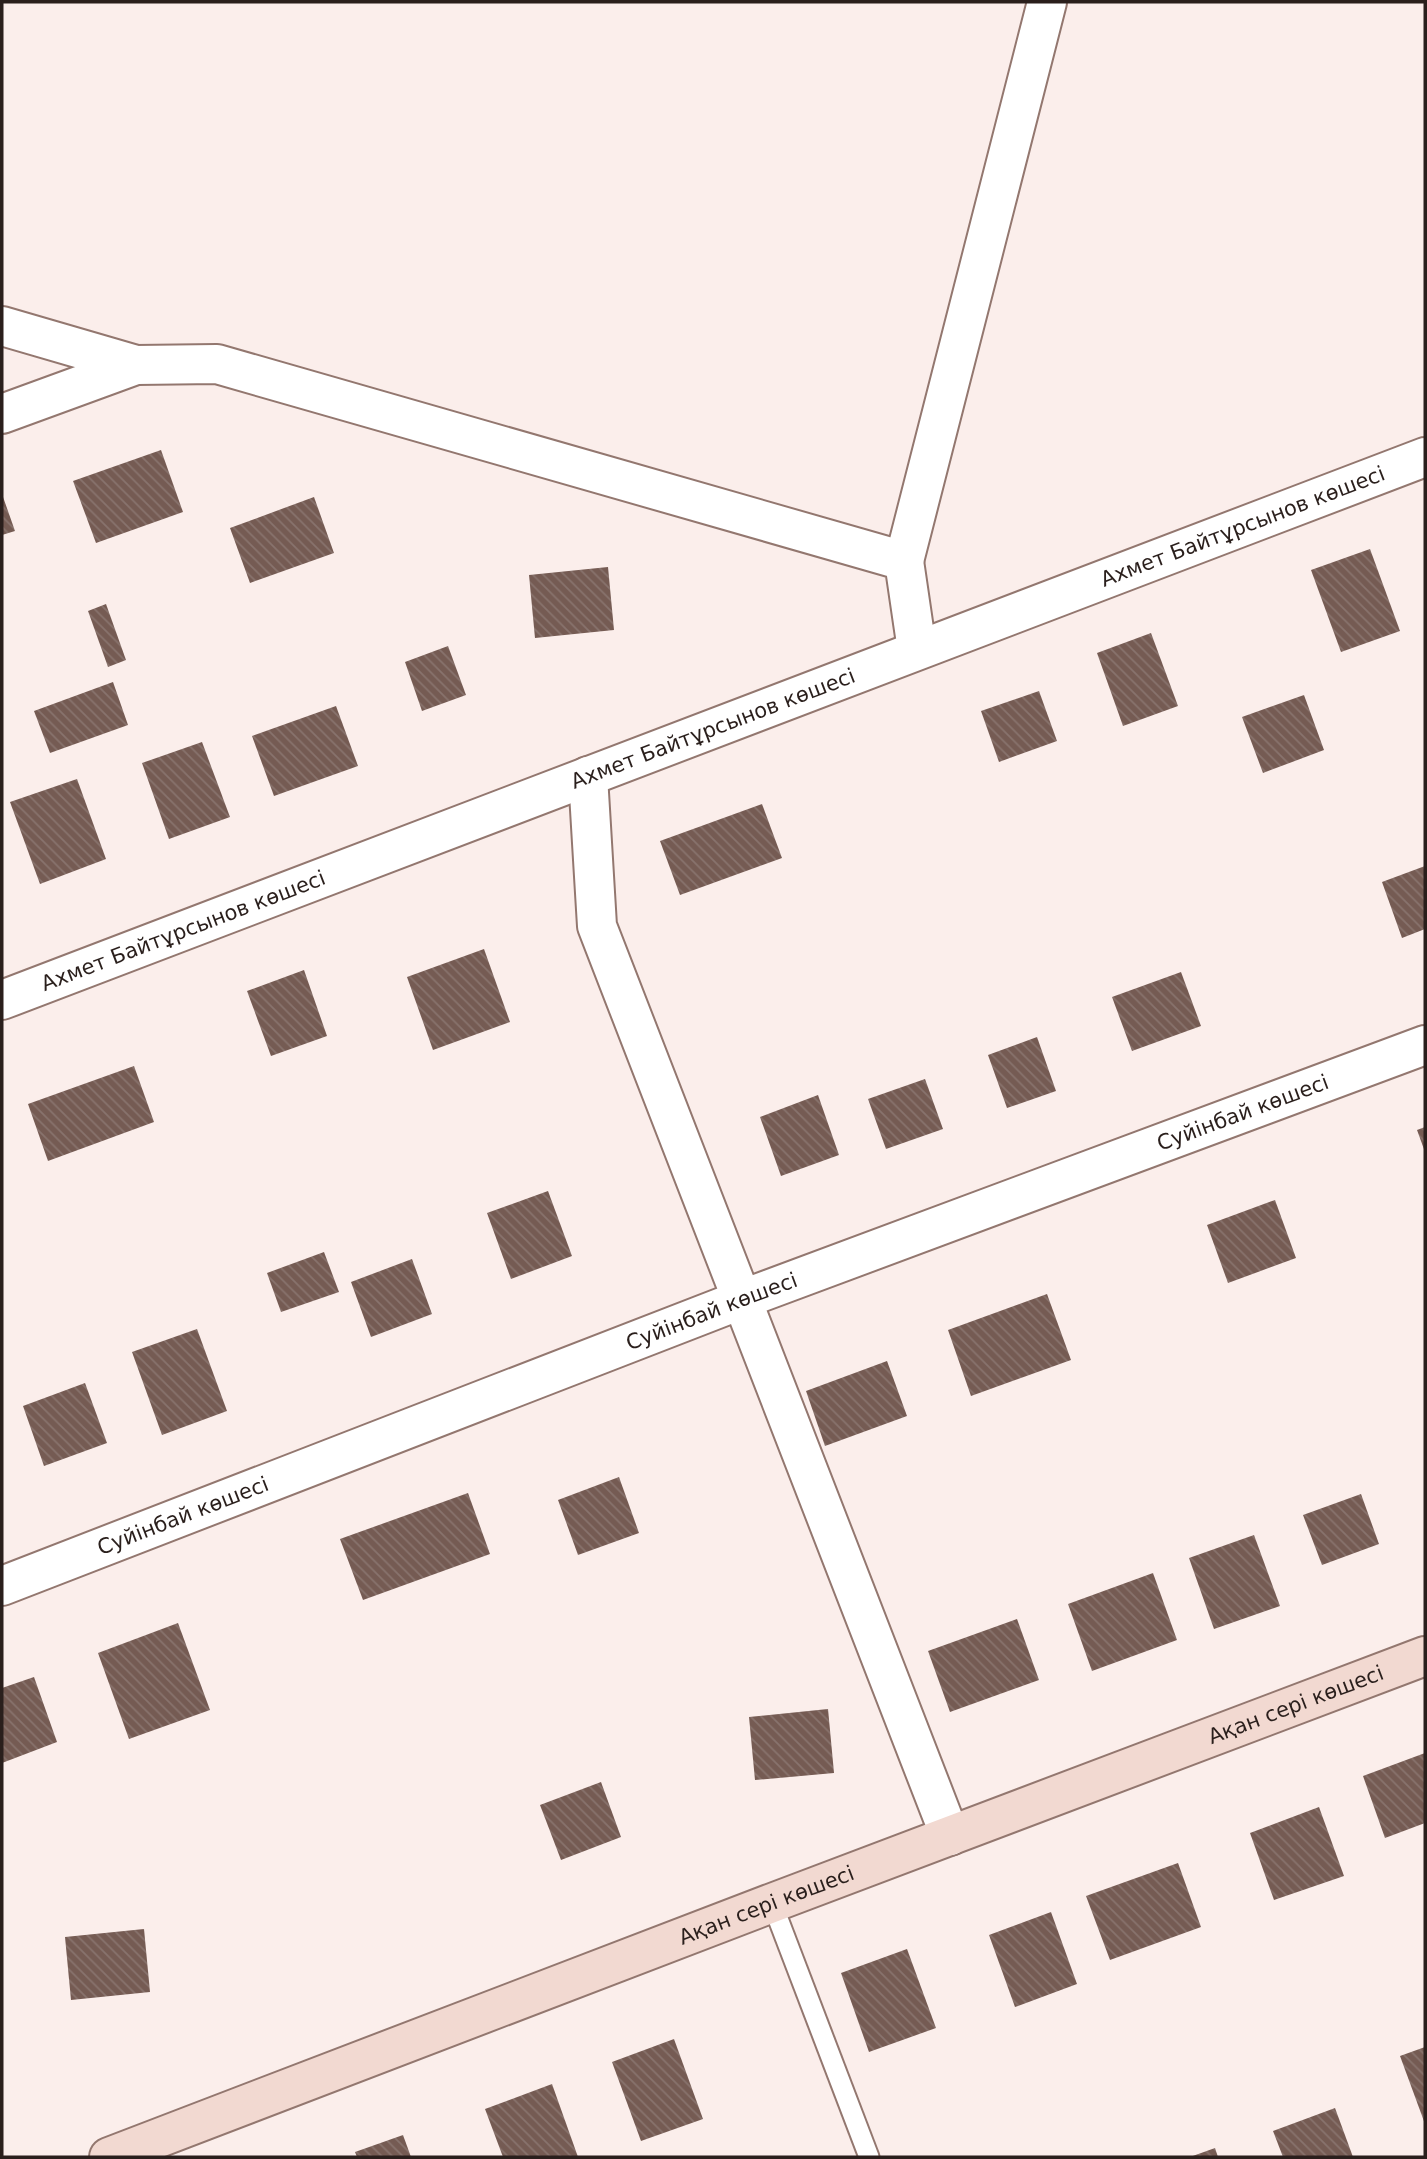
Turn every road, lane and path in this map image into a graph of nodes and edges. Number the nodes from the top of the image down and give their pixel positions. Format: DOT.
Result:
graph roads {
  1 [pos="1047,2"];
  2 [pos="2,326"];
  3 [pos="136,365"];
  4 [pos="2,414"];
  5 [pos="1425,457"];
  6 [pos="904,561"];
  7 [pos="917,650"];
  8 [pos="588,776"];
  9 [pos="2,1000"];
  10 [pos="1425,1045"];
  11 [pos="743,1299"];
  12 [pos="2,1586"];
  13 [pos="1425,1656"];
  14 [pos="950,1836"];
  15 [pos="772,1903"];
  16 [pos="109,2157"];
  17 [pos="869,2157"];
  1 -- 6 [label="street"];
  2 -- 3 [label="street"];
  3 -- 4 [label="street"];
  3 -- 6 [label="street"];
  5 -- 7 [label="street, Ахмет Байтұрсынов көшесі"];
  6 -- 7 [label="street"];
  7 -- 8 [label="street, Ахмет Байтұрсынов көшесі"];
  8 -- 9 [label="street, Ахмет Байтұрсынов көшесі"];
  8 -- 11 [label="street"];
  10 -- 11 [label="street, Суйінбай көшесі"];
  11 -- 12 [label="street, Суйінбай көшесі"];
  11 -- 14 [label="street"];
  13 -- 14 [label="street, Ақан сері көшесі"];
  14 -- 15 [label="street, Ақан сері көшесі"];
  15 -- 16 [label="street, Ақан сері көшесі"];
  15 -- 17 [label="lane"];
}
